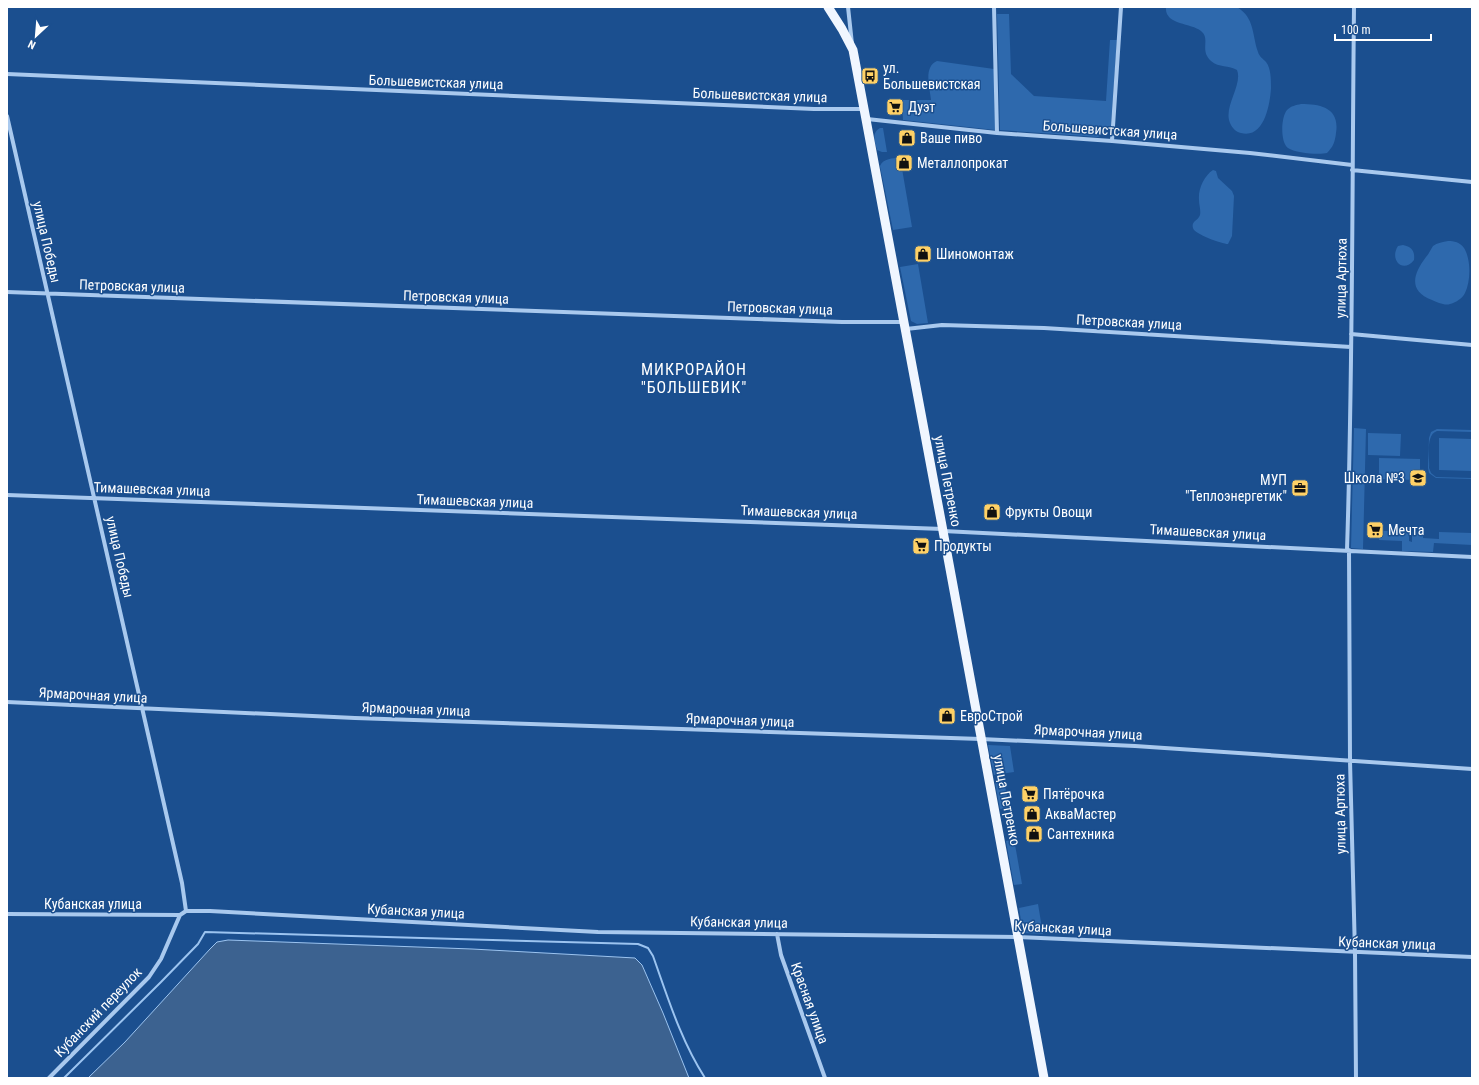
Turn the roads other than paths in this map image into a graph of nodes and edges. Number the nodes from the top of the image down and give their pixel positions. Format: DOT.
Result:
graph roads {
  1 [pos="848,7"];
  2 [pos="994,7"];
  3 [pos="1121,7"];
  4 [pos="1354,7"];
  5 [pos="830,8"];
  6 [pos="853,50"];
  7 [pos="7,74"];
  8 [pos="864,109"];
  9 [pos="7,116"];
  10 [pos="866,119"];
  11 [pos="997,133"];
  12 [pos="1112,141"];
  13 [pos="1352,167"];
  14 [pos="1472,182"];
  15 [pos="7,292"];
  16 [pos="47,294"];
  17 [pos="905,325"];
  18 [pos="1351,334"];
  19 [pos="1472,345"];
  20 [pos="1351,347"];
  21 [pos="7,495"];
  22 [pos="95,498"];
  23 [pos="943,530"];
  24 [pos="1348,550"];
  25 [pos="1472,557"];
  26 [pos="7,702"];
  27 [pos="144,709"];
  28 [pos="981,739"];
  29 [pos="1350,761"];
  30 [pos="1472,769"];
  31 [pos="186,912"];
  32 [pos="7,914"];
  33 [pos="180,915"];
  34 [pos="777,934"];
  35 [pos="1018,937"];
  36 [pos="1354,953"];
  37 [pos="1472,957"];
  38 [pos="49,1078"];
  39 [pos="825,1078"];
  40 [pos="1044,1078"];
  41 [pos="1356,1078"];
  1 -- 6 [label="street, улица Петренко"];
  2 -- 11 [label="street"];
  3 -- 12 [label="street"];
  4 -- 13 [label="street, улица Артюха"];
  5 -- 6 [label="main road"];
  6 -- 8 [label="main road, улица Петренко"];
  7 -- 8 [label="street, Большевистская улица"];
  8 -- 10 [label="main road, улица Петренко"];
  9 -- 16 [label="street, улица Победы"];
  10 -- 11 [label="street, Большевистская улица"];
  10 -- 17 [label="main road, улица Петренко"];
  11 -- 12 [label="street, Большевистская улица"];
  12 -- 13 [label="street, Большевистская улица"];
  13 -- 14 [label="street, Большевистская улица"];
  13 -- 18 [label="street, улица Артюха"];
  15 -- 16 [label="street, Петровская улица"];
  16 -- 17 [label="street, Петровская улица"];
  16 -- 22 [label="street, улица Победы"];
  17 -- 20 [label="street, Петровская улица"];
  17 -- 23 [label="main road, улица Петренко"];
  18 -- 19 [label="street"];
  18 -- 20 [label="street, улица Артюха"];
  20 -- 24 [label="street, улица Артюха"];
  21 -- 22 [label="street, Тимашевская улица"];
  22 -- 23 [label="street, Тимашевская улица"];
  22 -- 27 [label="street, улица Победы"];
  23 -- 24 [label="street, Тимашевская улица"];
  23 -- 28 [label="main road, улица Петренко"];
  24 -- 25 [label="street, Тимашевская улица"];
  24 -- 29 [label="street, улица Артюха"];
  26 -- 27 [label="street, Ярмарочная улица"];
  27 -- 28 [label="street, Ярмарочная улица"];
  27 -- 31 [label="street, улица Победы"];
  28 -- 29 [label="street, Ярмарочная улица"];
  28 -- 35 [label="main road, улица Петренко"];
  29 -- 30 [label="street, Ярмарочная улица"];
  29 -- 36 [label="street, улица Артюха"];
  31 -- 33 [label="street, Кубанская улица"];
  31 -- 34 [label="street, Кубанская улица"];
  32 -- 33 [label="street, Кубанская улица"];
  33 -- 38 [label="street, Кубанский переулок"];
  34 -- 35 [label="street, Кубанская улица"];
  34 -- 39 [label="street, Красная улица"];
  35 -- 36 [label="street, Кубанская улица"];
  35 -- 40 [label="main road, улица Петренко"];
  36 -- 37 [label="street, Кубанская улица"];
  36 -- 41 [label="street, улица Артюха"];
}
